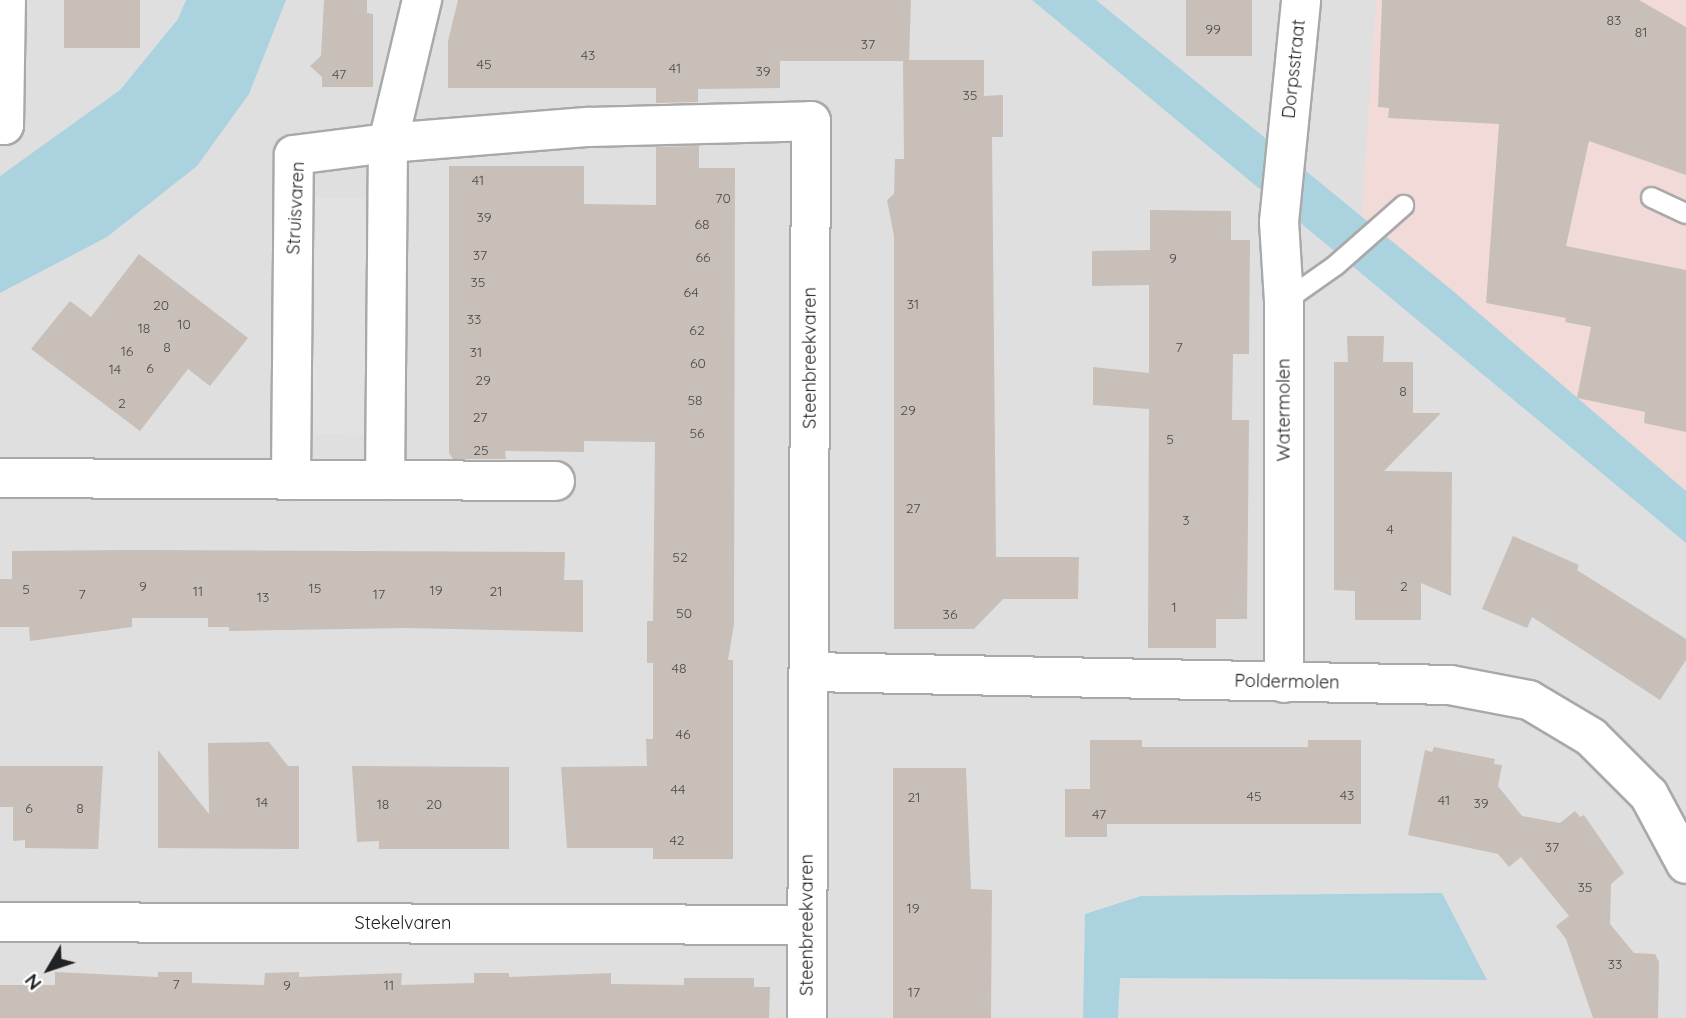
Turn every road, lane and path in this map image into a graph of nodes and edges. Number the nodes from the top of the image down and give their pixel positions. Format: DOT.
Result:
graph roads {
  1 [pos="6,0"];
  2 [pos="422,0"];
  3 [pos="1301,0"];
  4 [pos="0,125"];
  5 [pos="1286,139"];
  6 [pos="388,143"];
  7 [pos="1651,197"];
  8 [pos="1402,205"];
  9 [pos="1686,213"];
  10 [pos="1284,301"];
  11 [pos="0,478"];
  12 [pos="291,480"];
  13 [pos="385,480"];
  14 [pos="555,481"];
  15 [pos="810,672"];
  16 [pos="1284,683"];
  17 [pos="1686,864"];
  18 [pos="0,922"];
  19 [pos="807,925"];
  20 [pos="807,1018"];
  1 -- 4 [label="street"];
  2 -- 6 [label="street"];
  3 -- 5 [label="street, Dorpsstraat"];
  5 -- 10 [label="street, Watermolen"];
  6 -- 12 [label="street, Struisvaren"];
  6 -- 13 [label="street"];
  6 -- 15 [label="street, Steenbreekvaren"];
  7 -- 9 [label="lane"];
  8 -- 10 [label="lane"];
  10 -- 16 [label="street, Watermolen"];
  11 -- 12 [label="street"];
  12 -- 13 [label="street"];
  13 -- 14 [label="street"];
  15 -- 16 [label="street, Poldermolen"];
  15 -- 19 [label="street, Steenbreekvaren"];
  16 -- 17 [label="street, Poldermolen"];
  18 -- 19 [label="street, Stekelvaren"];
  19 -- 20 [label="street, Steenbreekvaren"];
}
